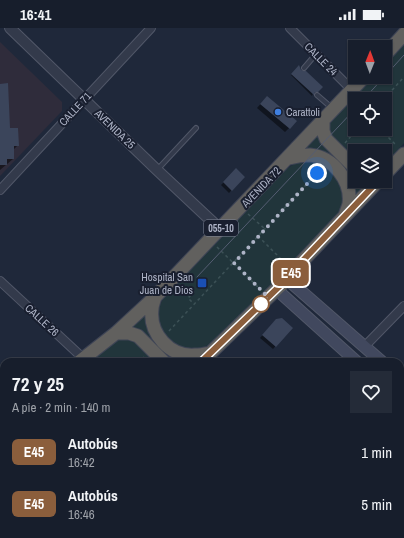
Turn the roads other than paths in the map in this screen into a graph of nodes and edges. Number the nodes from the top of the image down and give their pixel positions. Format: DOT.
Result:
graph roads {
  1 [pos="10,28"];
  2 [pos="151,28"];
  3 [pos="290,28"];
  4 [pos="404,34"];
  5 [pos="392,47"];
  6 [pos="316,54"];
  7 [pos="304,68"];
  8 [pos="358,84"];
  9 [pos="352,90"];
  10 [pos="317,95"];
  11 [pos="83,99"];
  12 [pos="334,110"];
  13 [pos="323,121"];
  14 [pos="196,128"];
  15 [pos="402,151"];
  16 [pos="289,158"];
  17 [pos="348,161"];
  18 [pos="392,165"];
  19 [pos="157,170"];
  20 [pos="371,188"];
  21 [pos="0,190"];
  22 [pos="345,216"];
  23 [pos="220,229"];
  24 [pos="290,275"];
  25 [pos="0,281"];
  26 [pos="272,293"];
  27 [pos="155,297"];
  28 [pos="404,306"];
  29 [pos="116,333"];
  30 [pos="156,344"];
  31 [pos="365,346"];
  32 [pos="210,353"];
  33 [pos="80,358"];
  34 [pos="85,358"];
  35 [pos="162,358"];
  36 [pos="205,358"];
  37 [pos="352,358"];
  38 [pos="378,358"];
  1 -- 11 [label="street, AVENIDA 25"];
  2 -- 11 [label="street, CALLE 71"];
  3 -- 6 [label="street, CALLE 24"];
  4 -- 5 [label="highway"];
  6 -- 7 [label="lane"];
  6 -- 9 [label="street, CALLE 24"];
  8 -- 9 [label="highway, AVENIDA 72 / 055-10"];
  9 -- 12 [label="highway, AVENIDA 72 / 055-10"];
  10 -- 12 [label="lane"];
  11 -- 19 [label="street, AVENIDA 25"];
  11 -- 21 [label="street, CALLE 71"];
  12 -- 13 [label="highway, AVENIDA 72 / 055-10"];
  13 -- 16 [label="highway, AVENIDA 72 / 055-10"];
  13 -- 17 [label="highway"];
  14 -- 19 [label="lane"];
  15 -- 18 [label="highway"];
  16 -- 22 [label="highway"];
  16 -- 23 [label="highway, AVENIDA 72 / 055-10"];
  19 -- 23 [label="street, AVENIDA 25"];
  20 -- 22 [label="highway"];
  22 -- 24 [label="highway"];
  23 -- 27 [label="highway, AVENIDA 72 / 055-10"];
  24 -- 26 [label="highway"];
  24 -- 31 [label="main road"];
  25 -- 33 [label="street, CALLE 26"];
  26 -- 32 [label="highway"];
  26 -- 37 [label="main road"];
  27 -- 29 [label="highway, AVENIDA 72 / 055-10"];
  27 -- 30 [label="highway"];
  28 -- 31 [label="street"];
  29 -- 30 [label="highway"];
  29 -- 34 [label="highway, AVENIDA 72 / 055-10"];
  30 -- 32 [label="highway"];
  30 -- 35 [label="highway"];
  31 -- 38 [label="main road"];
  32 -- 36 [label="highway"];
}
